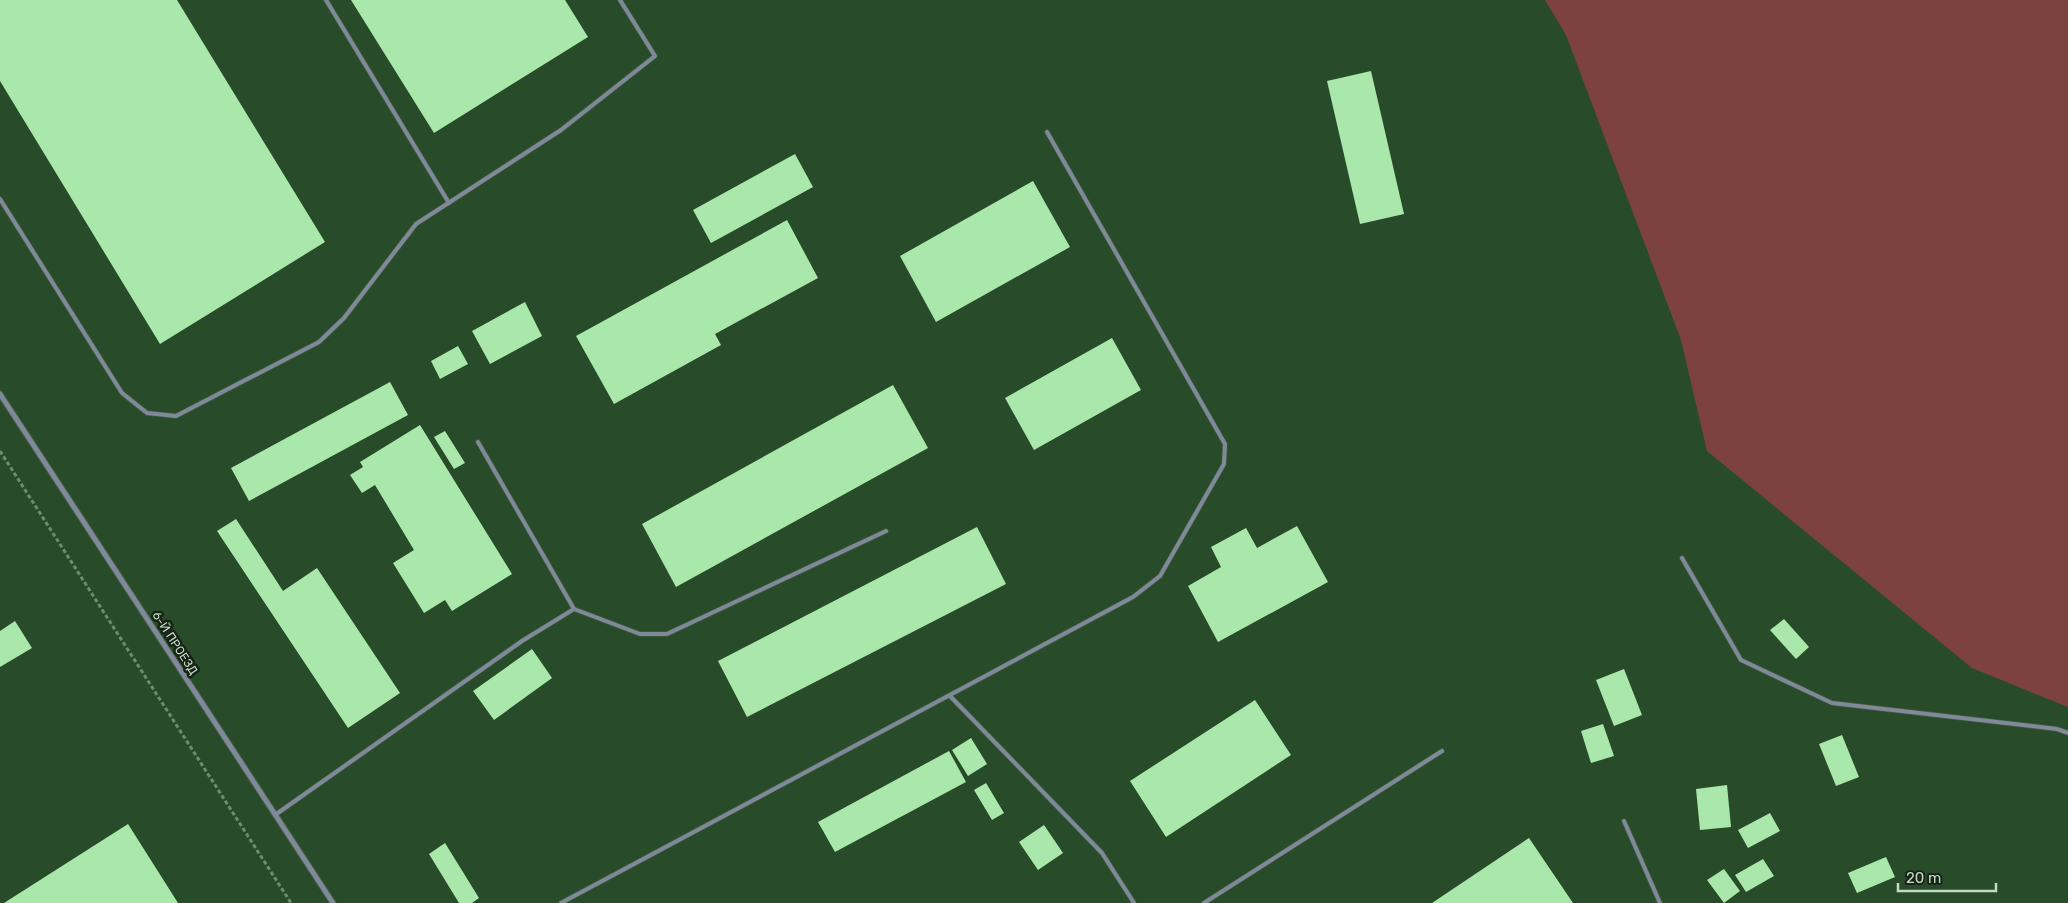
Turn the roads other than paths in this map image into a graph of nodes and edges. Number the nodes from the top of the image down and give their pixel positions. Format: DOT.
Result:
graph roads {
  1 [pos="326,0"];
  2 [pos="620,0"];
  3 [pos="1047,132"];
  4 [pos="0,200"];
  5 [pos="449,203"];
  6 [pos="0,394"];
  7 [pos="478,442"];
  8 [pos="886,530"];
  9 [pos="1682,558"];
  10 [pos="574,609"];
  11 [pos="950,696"];
  12 [pos="2068,733"];
  13 [pos="1442,751"];
  14 [pos="275,815"];
  15 [pos="1624,821"];
  16 [pos="333,903"];
  17 [pos="560,903"];
  18 [pos="1134,903"];
  19 [pos="1204,903"];
  20 [pos="1660,903"];
  1 -- 5 [label="lane"];
  2 -- 5 [label="lane"];
  3 -- 11 [label="lane"];
  4 -- 5 [label="lane"];
  6 -- 14 [label="street, 6-Й ПРОЕЗД"];
  7 -- 10 [label="lane"];
  8 -- 10 [label="lane"];
  9 -- 12 [label="lane"];
  10 -- 14 [label="lane"];
  11 -- 17 [label="lane"];
  11 -- 18 [label="lane"];
  13 -- 19 [label="lane"];
  14 -- 16 [label="street, 6-Й ПРОЕЗД"];
  15 -- 20 [label="lane"];
}
